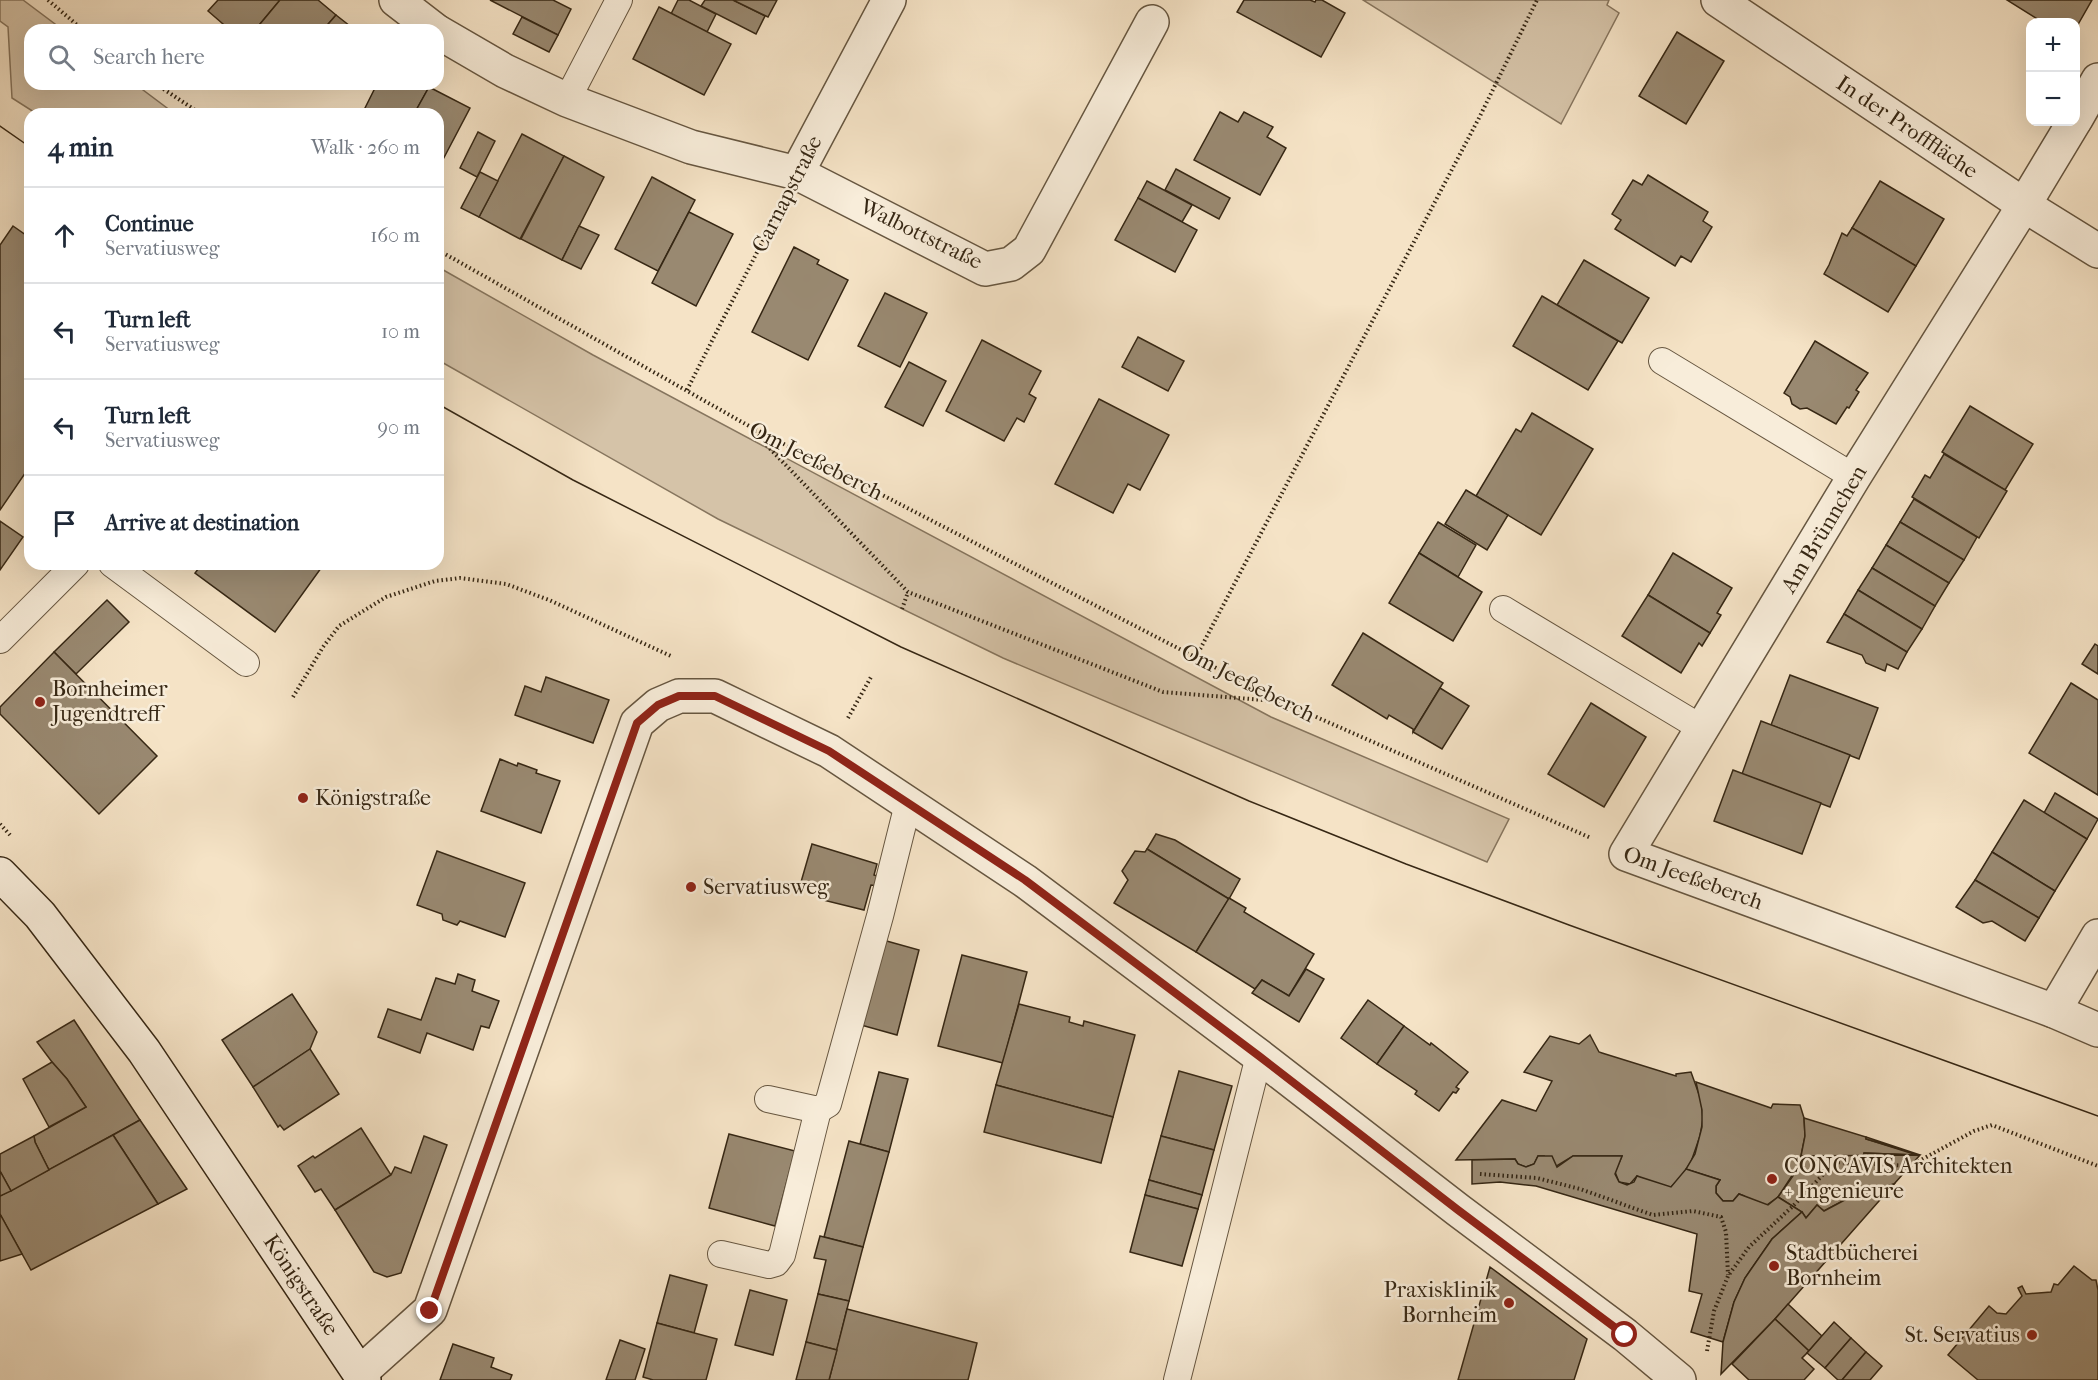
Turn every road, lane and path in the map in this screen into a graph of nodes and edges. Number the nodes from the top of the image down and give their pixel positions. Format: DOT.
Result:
graph roads {
  1 [pos="48,0"];
  2 [pos="396,0"];
  3 [pos="619,0"];
  4 [pos="889,0"];
  5 [pos="1537,0"];
  6 [pos="1718,0"];
  7 [pos="1152,22"];
  8 [pos="76,24"];
  9 [pos="428,24"];
  10 [pos="444,35"];
  11 [pos="2098,80"];
  12 [pos="165,90"];
  13 [pos="567,100"];
  14 [pos="192,108"];
  15 [pos="2080,111"];
  16 [pos="2071,126"];
  17 [pos="797,173"];
  18 [pos="2024,205"];
  19 [pos="2098,251"];
  20 [pos="444,253"];
  21 [pos="1662,361"];
  22 [pos="687,390"];
  23 [pos="749,426"];
  24 [pos="1854,477"];
  25 [pos="70,570"];
  26 [pos="120,570"];
  27 [pos="908,592"];
  28 [pos="902,609"];
  29 [pos="1503,609"];
  30 [pos="0,640"];
  31 [pos="674,657"];
  32 [pos="1196,657"];
  33 [pos="246,663"];
  34 [pos="293,697"];
  35 [pos="1280,701"];
  36 [pos="1703,729"];
  37 [pos="908,804"];
  38 [pos="1626,854"];
  39 [pos="0,874"];
  40 [pos="2098,936"];
  41 [pos="2054,1011"];
  42 [pos="2098,1030"];
  43 [pos="1259,1056"];
  44 [pos="768,1099"];
  45 [pos="818,1110"];
  46 [pos="2098,1166"];
  47 [pos="1472,1173"];
  48 [pos="722,1254"];
  49 [pos="1728,1276"];
  50 [pos="1710,1337"];
  51 [pos="362,1377"];
  52 [pos="1177,1380"];
  53 [pos="1679,1380"];
  1 -- 8 [label="path"];
  2 -- 9 [label="street, Walbottstraße"];
  3 -- 13 [label="lane"];
  4 -- 17 [label="street, Carnapstraße"];
  5 -- 32 [label="path"];
  6 -- 18 [label="street, In der Profffläche"];
  7 -- 17 [label="street, Walbottstraße"];
  10 -- 13 [label="street, Walbottstraße"];
  11 -- 15 [label="street, Am Brünnchen"];
  12 -- 14 [label="path"];
  13 -- 17 [label="street, Walbottstraße"];
  16 -- 18 [label="street, Am Brünnchen"];
  17 -- 22 [label="path, Carnapstraße"];
  18 -- 19 [label="street, In der Profffläche"];
  18 -- 24 [label="street, Am Brünnchen"];
  20 -- 22 [label="path, Om Jeeßeberch"];
  21 -- 24 [label="lane"];
  22 -- 23 [label="path, Om Jeeßeberch"];
  23 -- 27 [label="path"];
  23 -- 32 [label="path, Om Jeeßeberch"];
  24 -- 36 [label="street, Am Brünnchen"];
  25 -- 30 [label="lane"];
  26 -- 33 [label="lane"];
  27 -- 28 [label="path"];
  27 -- 35 [label="path"];
  29 -- 36 [label="lane"];
  31 -- 34 [label="path"];
  32 -- 35 [label="path, Om Jeeßeberch"];
  35 -- 38 [label="path, Om Jeeßeberch"];
  36 -- 38 [label="street, Am Brünnchen"];
  37 -- 43 [label="street"];
  37 -- 45 [label="lane"];
  37 -- 51 [label="street"];
  38 -- 41 [label="street, Om Jeeßeberch"];
  39 -- 51 [label="street, Königstraße"];
  40 -- 41 [label="street"];
  41 -- 42 [label="street, Om Jeeßeberch"];
  43 -- 52 [label="lane"];
  43 -- 53 [label="street"];
  44 -- 45 [label="lane"];
  45 -- 48 [label="lane"];
  46 -- 49 [label="path"];
  47 -- 49 [label="path"];
  49 -- 50 [label="path"];
}
